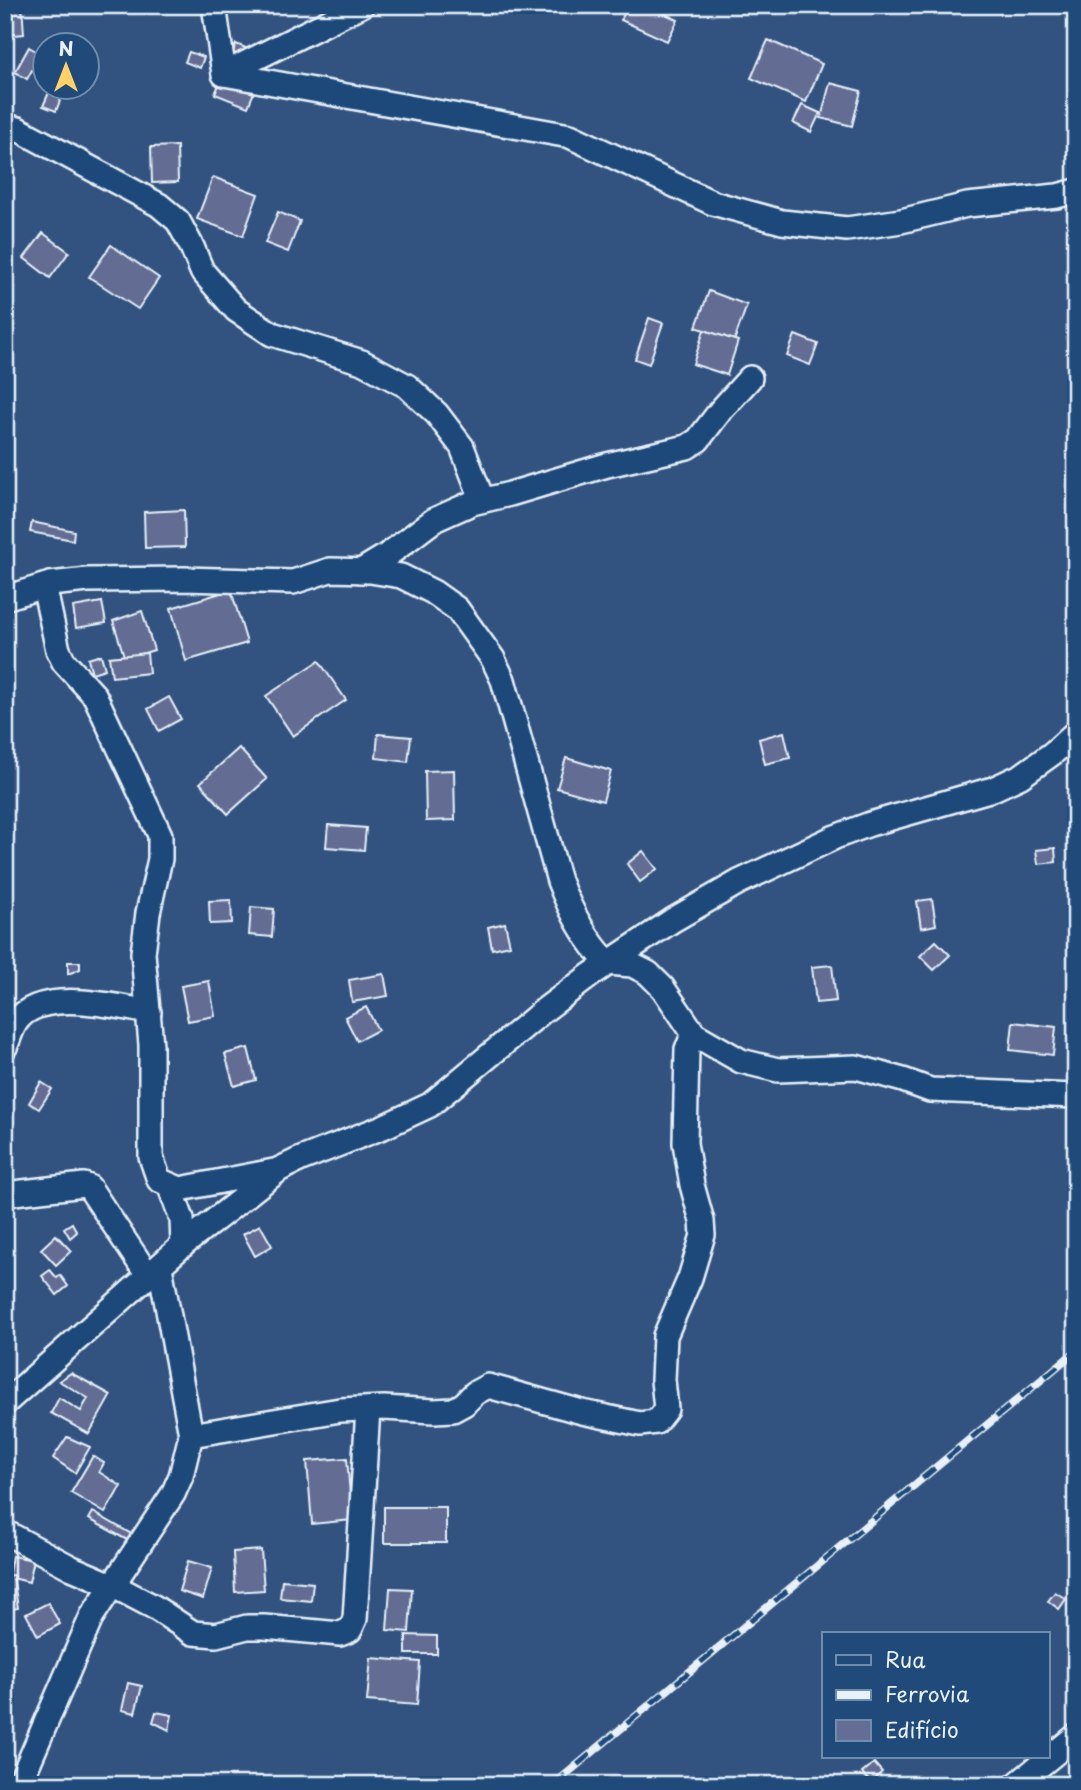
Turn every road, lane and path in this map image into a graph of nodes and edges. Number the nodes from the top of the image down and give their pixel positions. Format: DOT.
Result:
graph roads {
  1 [pos="214,5"];
  2 [pos="362,5"];
  3 [pos="224,74"];
  4 [pos="5,126"];
  5 [pos="1076,191"];
  6 [pos="750,379"];
  7 [pos="482,499"];
  8 [pos="361,571"];
  9 [pos="44,586"];
  10 [pos="5,598"];
  11 [pos="1076,732"];
  12 [pos="608,963"];
  13 [pos="149,1012"];
  14 [pos="694,1034"];
  15 [pos="5,1047"];
  16 [pos="1076,1096"];
  17 [pos="280,1169"];
  18 [pos="170,1186"];
  19 [pos="5,1194"];
  20 [pos="183,1245"];
  21 [pos="154,1272"];
  22 [pos="5,1403"];
  23 [pos="368,1409"];
  24 [pos="191,1435"];
  25 [pos="5,1532"];
  26 [pos="112,1585"];
  27 [pos="1076,1737"];
  28 [pos="1050,1758"];
  29 [pos="1050,1758"];
  30 [pos="19,1785"];
  31 [pos="1016,1785"];
  1 -- 3 [label="street"];
  2 -- 3 [label="street"];
  3 -- 5 [label="street"];
  4 -- 7 [label="street"];
  6 -- 7 [label="street"];
  7 -- 8 [label="street"];
  8 -- 9 [label="street"];
  8 -- 12 [label="street"];
  9 -- 10 [label="street"];
  9 -- 13 [label="street"];
  11 -- 12 [label="street"];
  12 -- 14 [label="street"];
  12 -- 17 [label="street"];
  13 -- 15 [label="street"];
  13 -- 18 [label="street"];
  14 -- 16 [label="street"];
  14 -- 23 [label="street"];
  17 -- 18 [label="street"];
  17 -- 20 [label="street"];
  18 -- 20 [label="street"];
  19 -- 21 [label="street"];
  20 -- 21 [label="street"];
  21 -- 22 [label="street"];
  21 -- 24 [label="street"];
  23 -- 24 [label="street"];
  23 -- 26 [label="street"];
  24 -- 26 [label="street"];
  25 -- 26 [label="street"];
  26 -- 30 [label="street"];
  27 -- 28 [label="street"];
  29 -- 31 [label="street"];
}
